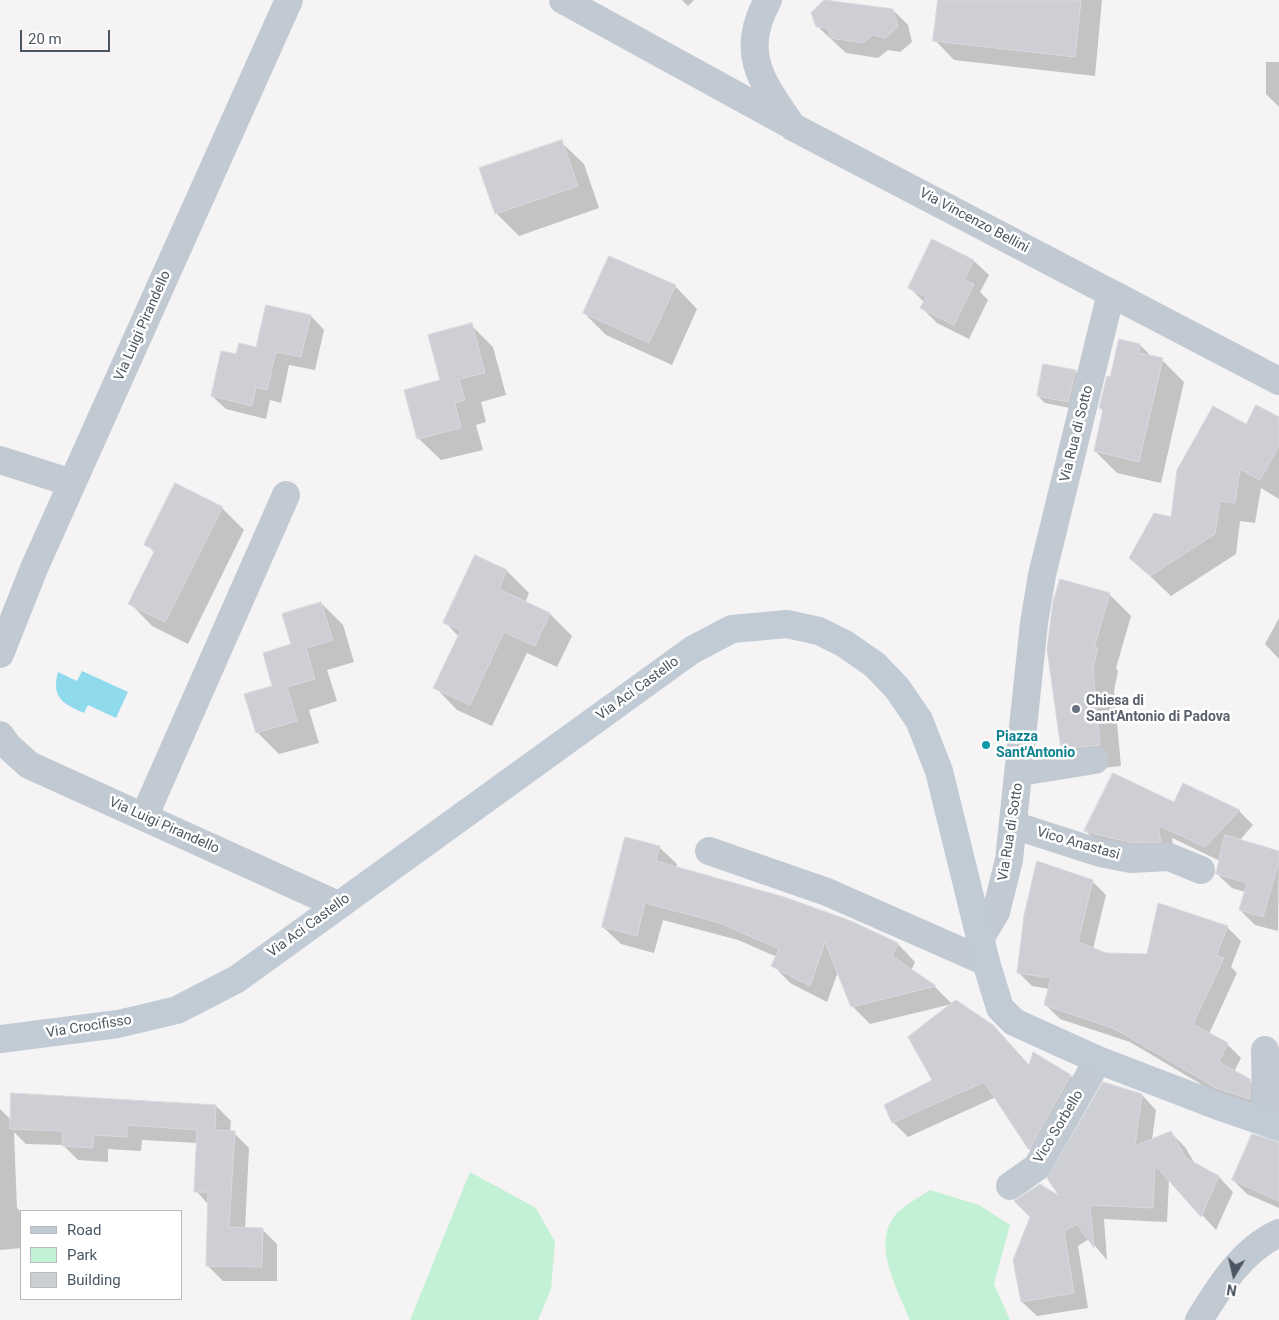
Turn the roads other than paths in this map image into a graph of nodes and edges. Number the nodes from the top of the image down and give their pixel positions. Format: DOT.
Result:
graph roads {
  1 [pos="289,0"];
  2 [pos="563,0"];
  3 [pos="768,0"];
  4 [pos="793,126"];
  5 [pos="1111,293"];
  6 [pos="1279,381"];
  7 [pos="0,460"];
  8 [pos="72,483"];
  9 [pos="286,495"];
  10 [pos="0,654"];
  11 [pos="0,735"];
  12 [pos="1094,760"];
  13 [pos="1020,772"];
  14 [pos="144,817"];
  15 [pos="1013,825"];
  16 [pos="709,851"];
  17 [pos="1201,870"];
  18 [pos="338,905"];
  19 [pos="984,950"];
  20 [pos="176,1010"];
  21 [pos="0,1039"];
  22 [pos="1265,1050"];
  23 [pos="1098,1060"];
  24 [pos="1272,1124"];
  25 [pos="1010,1186"];
  26 [pos="1279,1233"];
  27 [pos="1279,1252"];
  28 [pos="1243,1258"];
  29 [pos="1199,1320"];
  1 -- 8 [label="street, Via Luigi Pirandello"];
  2 -- 4 [label="street"];
  3 -- 4 [label="street, Via Vincenzo Bellini"];
  4 -- 5 [label="street, Via Vincenzo Bellini"];
  5 -- 6 [label="street, Via Vincenzo Bellini"];
  5 -- 13 [label="street, Via Rua di Sotto"];
  7 -- 8 [label="street"];
  8 -- 10 [label="street, Via Luigi Pirandello"];
  9 -- 14 [label="street"];
  11 -- 14 [label="street, Via Luigi Pirandello"];
  12 -- 13 [label="street"];
  13 -- 15 [label="street, Via Rua di Sotto"];
  14 -- 18 [label="street, Via Luigi Pirandello"];
  15 -- 17 [label="street, Vico Anastasi"];
  15 -- 19 [label="street, Via Rua di Sotto"];
  16 -- 19 [label="street"];
  18 -- 19 [label="street, Via Aci Castello"];
  18 -- 20 [label="street, Via Aci Castello"];
  19 -- 23 [label="street"];
  20 -- 21 [label="street, Via Crocifisso"];
  22 -- 24 [label="street"];
  23 -- 24 [label="street"];
  23 -- 25 [label="street, Vico Sorbello"];
  26 -- 28 [label="street"];
  27 -- 28 [label="street"];
  28 -- 29 [label="street"];
}
